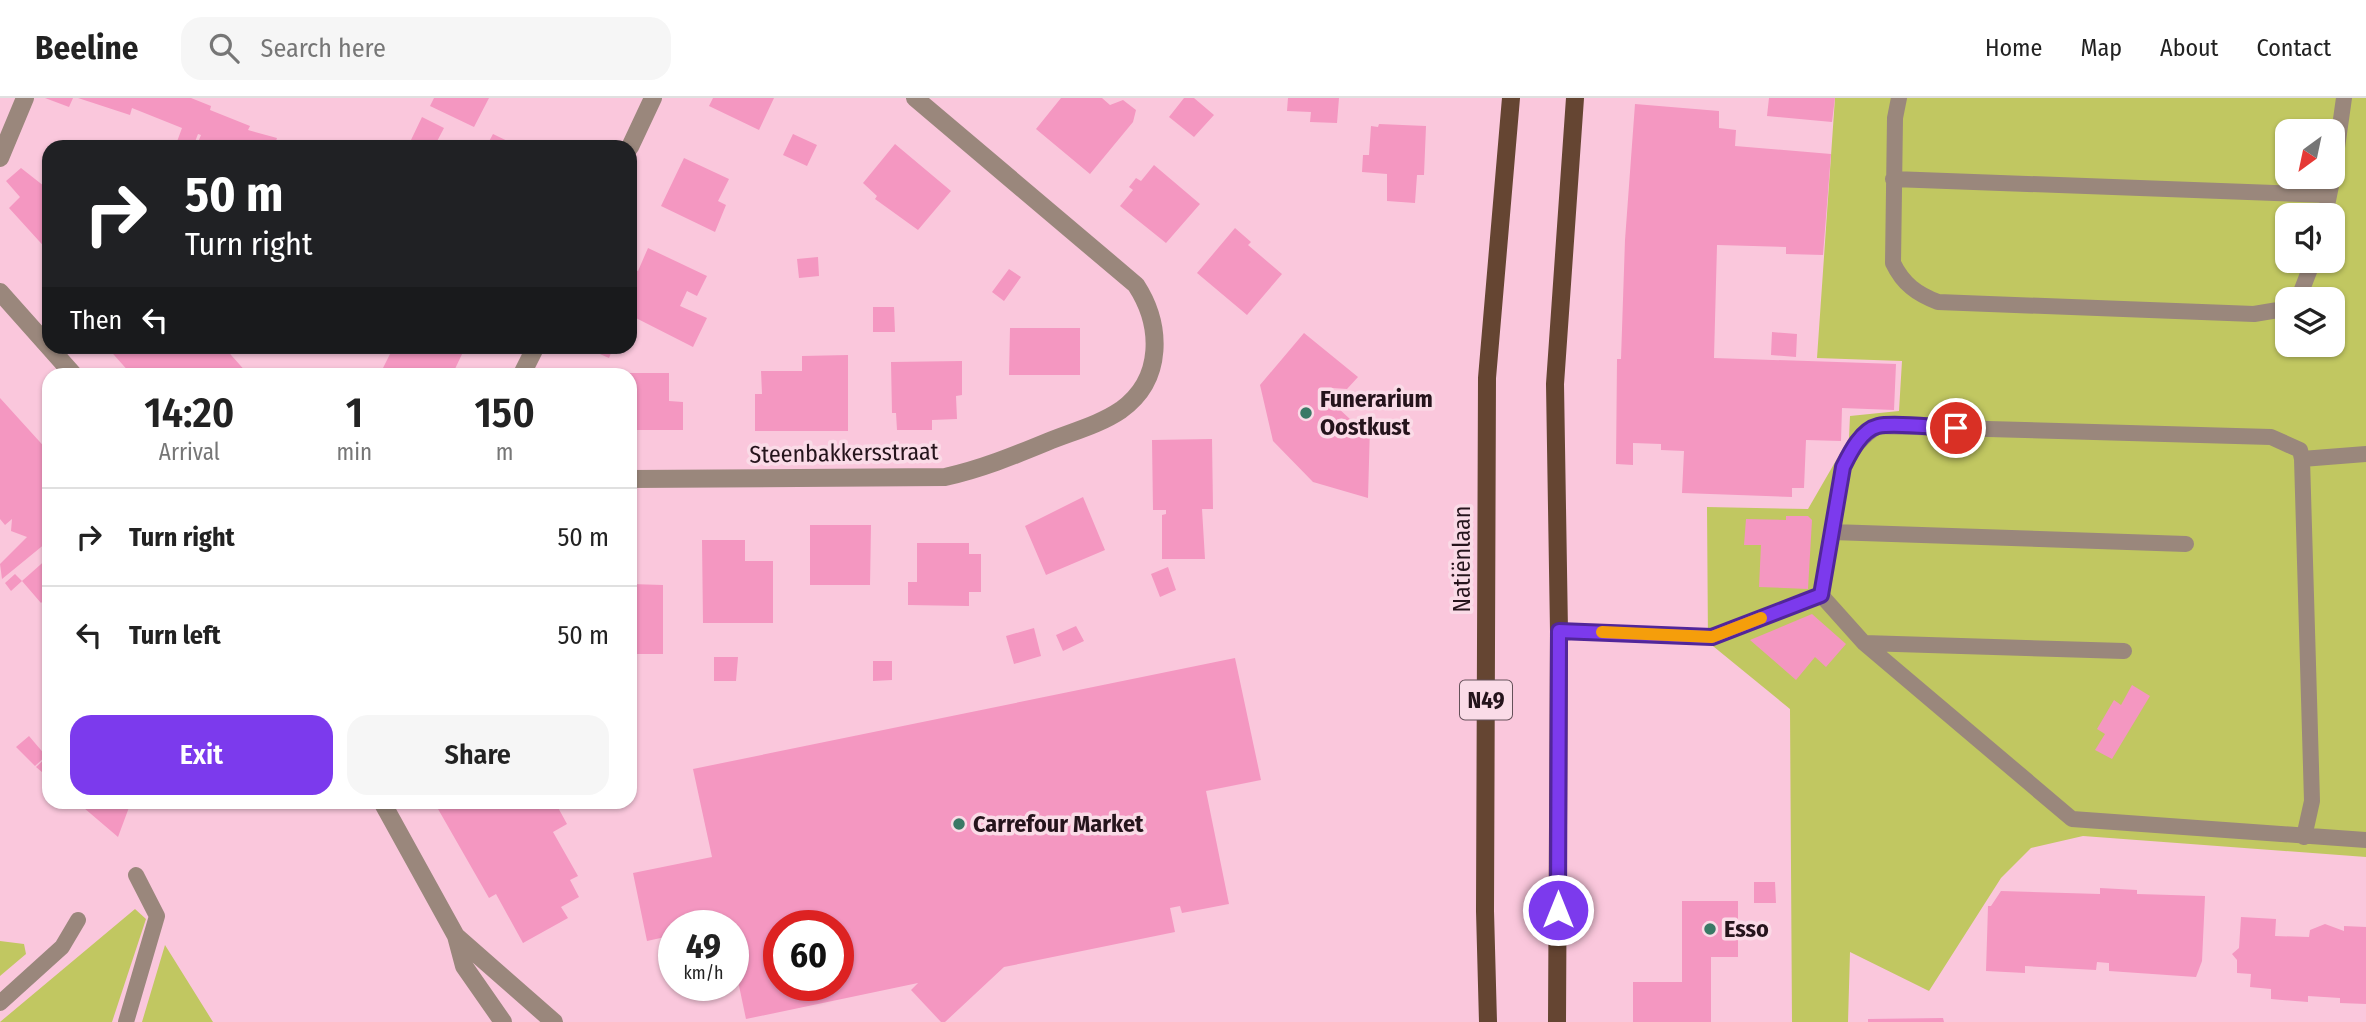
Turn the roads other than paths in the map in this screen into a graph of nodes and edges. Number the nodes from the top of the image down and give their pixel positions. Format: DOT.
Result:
graph roads {
  1 [pos="25,98"];
  2 [pos="653,98"];
  3 [pos="915,98"];
  4 [pos="1511,98"];
  5 [pos="1575,98"];
  6 [pos="1899,98"];
  7 [pos="2344,98"];
  8 [pos="2341,119"];
  9 [pos="633,140"];
  10 [pos="0,158"];
  11 [pos="1893,178"];
  12 [pos="2330,189"];
  13 [pos="2329,195"];
  14 [pos="2327,203"];
  15 [pos="0,292"];
  16 [pos="2275,310"];
  17 [pos="42,339"];
  18 [pos="55,354"];
  19 [pos="68,368"];
  20 [pos="2366,454"];
  21 [pos="2302,459"];
  22 [pos="637,480"];
  23 [pos="1832,532"];
  24 [pos="2186,544"];
  25 [pos="1821,595"];
  26 [pos="1559,631"];
  27 [pos="1864,643"];
  28 [pos="2124,651"];
  29 [pos="386,809"];
  30 [pos="2304,836"];
  31 [pos="2366,840"];
  32 [pos="136,875"];
  33 [pos="78,920"];
  34 [pos="456,936"];
  35 [pos="0,1003"];
  36 [pos="126,1022"];
  37 [pos="503,1022"];
  38 [pos="554,1022"];
  39 [pos="1488,1022"];
  40 [pos="1557,1022"];
  1 -- 10 [label="street"];
  2 -- 9 [label="street"];
  3 -- 22 [label="street, Steenbakkersstraat"];
  4 -- 39 [label="main road, Natiënlaan / N49"];
  5 -- 26 [label="main road"];
  6 -- 11 [label="lane"];
  7 -- 8 [label="lane"];
  11 -- 13 [label="lane"];
  11 -- 16 [label="lane"];
  12 -- 13 [label="lane"];
  13 -- 14 [label="lane"];
  15 -- 17 [label="street"];
  18 -- 19 [label="street"];
  20 -- 21 [label="lane"];
  21 -- 23 [label="lane"];
  21 -- 30 [label="lane"];
  23 -- 24 [label="lane"];
  23 -- 25 [label="lane"];
  25 -- 26 [label="lane"];
  25 -- 27 [label="lane"];
  26 -- 40 [label="main road"];
  27 -- 28 [label="lane"];
  27 -- 30 [label="lane"];
  29 -- 34 [label="street"];
  30 -- 31 [label="lane"];
  32 -- 36 [label="lane"];
  33 -- 35 [label="lane"];
  34 -- 37 [label="street"];
  34 -- 38 [label="street"];
}
